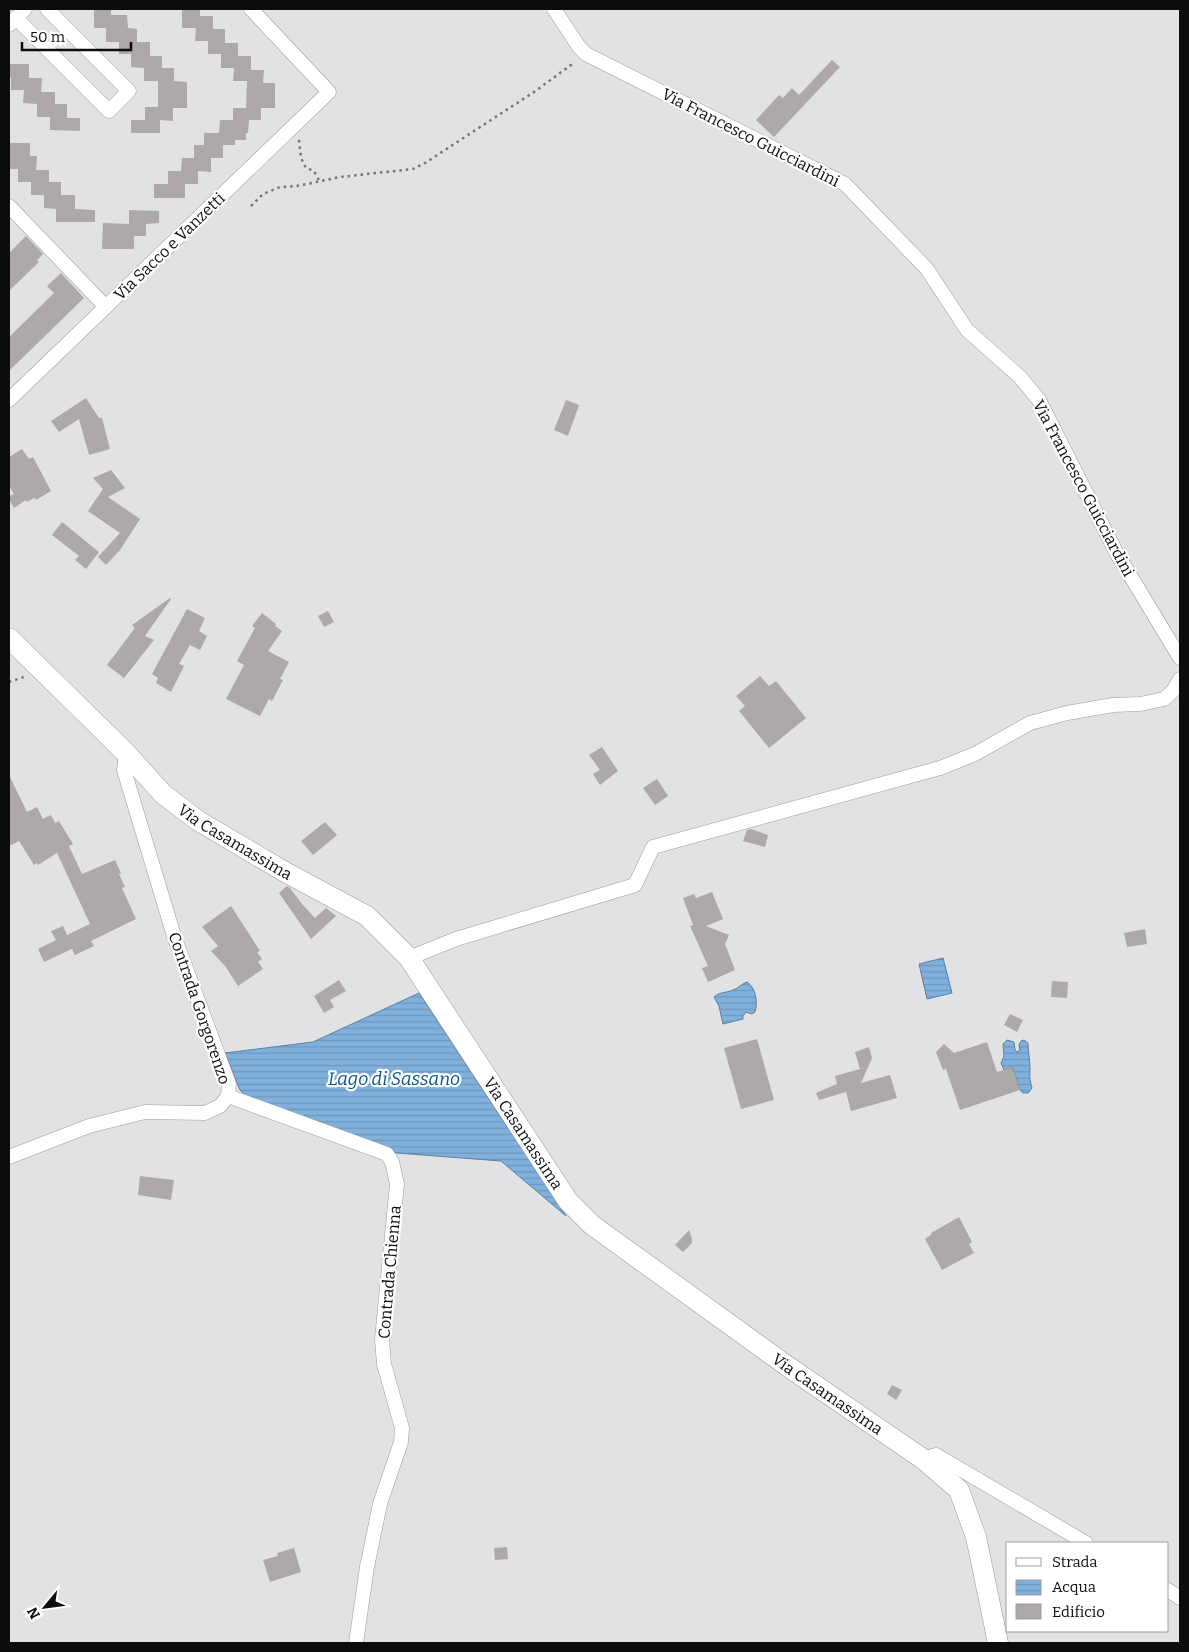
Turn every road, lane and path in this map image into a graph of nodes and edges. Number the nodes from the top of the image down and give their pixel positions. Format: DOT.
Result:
graph roads {
  1 [pos="46,9"];
  2 [pos="251,9"];
  3 [pos="554,9"];
  4 [pos="17,17"];
  5 [pos="586,54"];
  6 [pos="295,126"];
  7 [pos="320,182"];
  8 [pos="252,206"];
  9 [pos="10,211"];
  10 [pos="106,307"];
  11 [pos="9,400"];
  12 [pos="9,638"];
  13 [pos="1180,657"];
  14 [pos="1180,679"];
  15 [pos="126,753"];
  16 [pos="408,958"];
  17 [pos="228,1096"];
  18 [pos="9,1157"];
  19 [pos="923,1459"];
  20 [pos="1084,1542"];
  21 [pos="1169,1591"];
  22 [pos="1180,1598"];
  23 [pos="356,1643"];
  24 [pos="998,1643"];
  1 -- 4 [label="street"];
  2 -- 6 [label="street, Via Sacco e Vanzetti"];
  3 -- 5 [label="street, Via Francesco Guicciardini"];
  5 -- 7 [label="path"];
  5 -- 13 [label="street, Via Francesco Guicciardini"];
  6 -- 7 [label="path"];
  6 -- 10 [label="street, Via Sacco e Vanzetti"];
  7 -- 8 [label="path"];
  9 -- 10 [label="street"];
  10 -- 11 [label="street, Via Sacco e Vanzetti"];
  12 -- 15 [label="main road, Via Casamassima"];
  14 -- 16 [label="street"];
  15 -- 16 [label="main road, Via Casamassima"];
  15 -- 17 [label="street, Contrada Gorgorenzo"];
  16 -- 19 [label="main road, Via Casamassima"];
  17 -- 18 [label="street, Contrada Gorgorenzo"];
  17 -- 23 [label="street, Contrada Chienna"];
  19 -- 20 [label="street"];
  19 -- 24 [label="main road, Via Casamassima"];
  21 -- 22 [label="street"];
}
